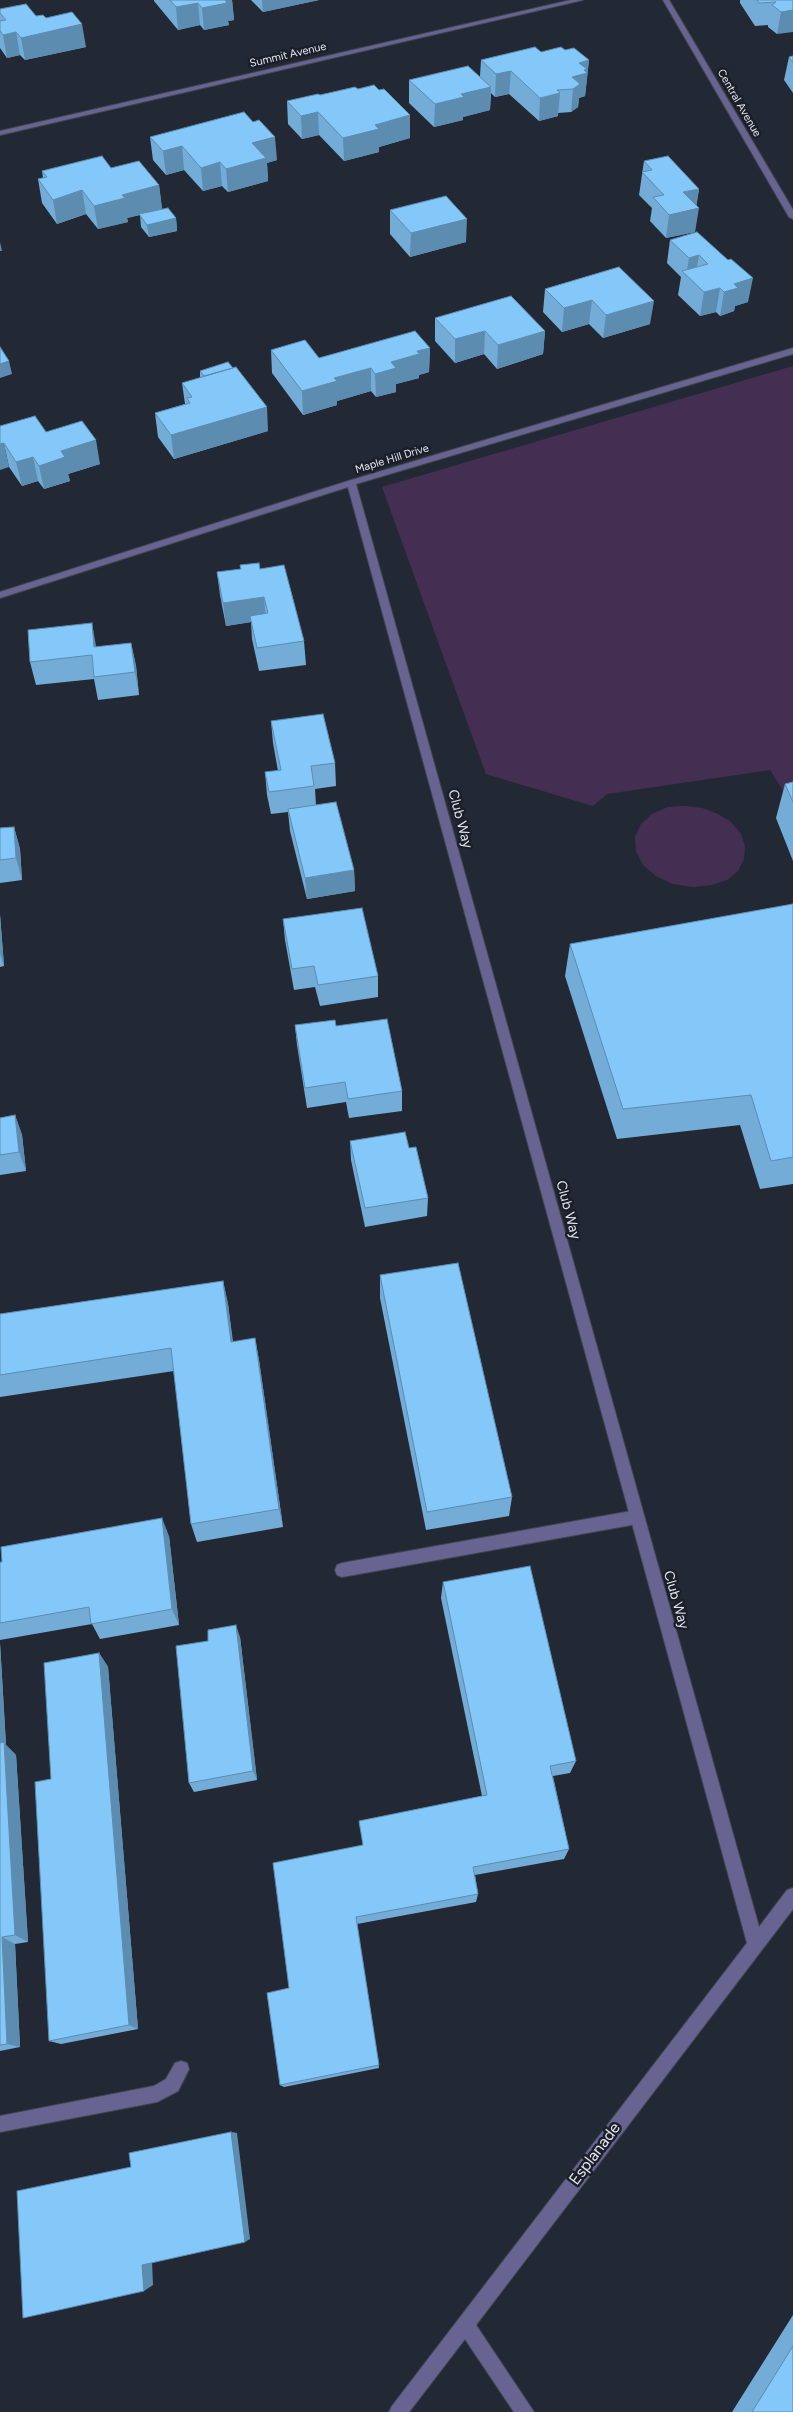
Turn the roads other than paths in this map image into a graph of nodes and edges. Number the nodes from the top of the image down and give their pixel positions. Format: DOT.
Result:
graph roads {
  1 [pos="580,0"];
  2 [pos="666,0"];
  3 [pos="0,133"];
  4 [pos="793,217"];
  5 [pos="793,351"];
  6 [pos="351,483"];
  7 [pos="0,595"];
  8 [pos="637,1517"];
  9 [pos="342,1570"];
  10 [pos="793,1896"];
  11 [pos="756,1945"];
  12 [pos="181,2069"];
  13 [pos="0,2124"];
  14 [pos="465,2324"];
  15 [pos="398,2412"];
  16 [pos="525,2412"];
  1 -- 3 [label="street, Summit Avenue"];
  2 -- 4 [label="street, Central Avenue"];
  5 -- 6 [label="street, Maple Hill Drive"];
  6 -- 7 [label="street, Maple Hill Drive"];
  6 -- 8 [label="street, Club Way"];
  8 -- 9 [label="street"];
  8 -- 11 [label="street, Club Way"];
  10 -- 11 [label="street, Esplanade"];
  11 -- 14 [label="street, Esplanade"];
  12 -- 13 [label="street"];
  14 -- 15 [label="street, Esplanade"];
  14 -- 16 [label="street"];
}
